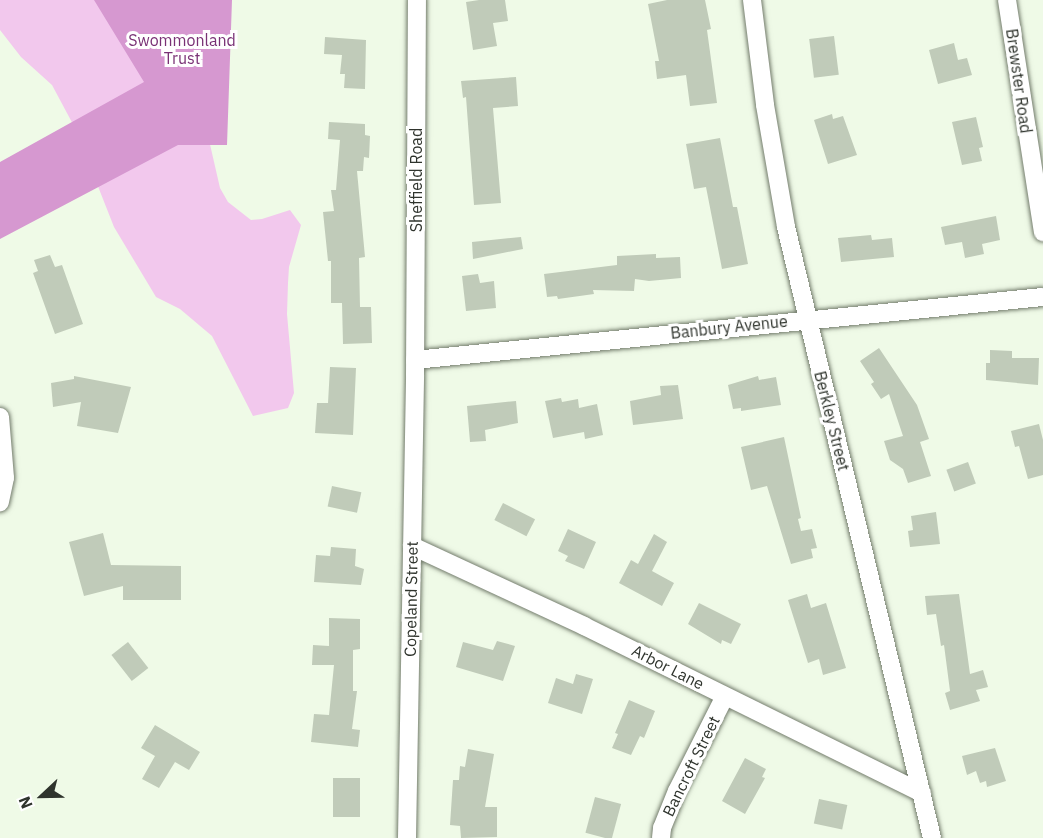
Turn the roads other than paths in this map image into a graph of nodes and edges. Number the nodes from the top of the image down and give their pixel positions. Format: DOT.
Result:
graph roads {
  1 [pos="417,0"];
  2 [pos="752,0"];
  3 [pos="1007,0"];
  4 [pos="1043,232"];
  5 [pos="1043,297"];
  6 [pos="808,319"];
  7 [pos="415,360"];
  8 [pos="0,417"];
  9 [pos="0,502"];
  10 [pos="412,546"];
  11 [pos="725,696"];
  12 [pos="922,793"];
  13 [pos="407,838"];
  14 [pos="661,838"];
  15 [pos="932,838"];
  1 -- 7 [label="street, Sheffield Road"];
  2 -- 6 [label="street, Berkley Street"];
  3 -- 4 [label="street, Brewster Road"];
  5 -- 6 [label="street, Banbury Avenue"];
  6 -- 7 [label="street, Banbury Avenue"];
  6 -- 12 [label="street, Berkley Street"];
  7 -- 10 [label="street, Copeland Street"];
  8 -- 9 [label="street"];
  10 -- 11 [label="street, Arbor Lane"];
  10 -- 13 [label="street, Copeland Street"];
  11 -- 12 [label="street, Arbor Lane"];
  11 -- 14 [label="street, Bancroft Street"];
  12 -- 15 [label="street, Berkley Street"];
}
